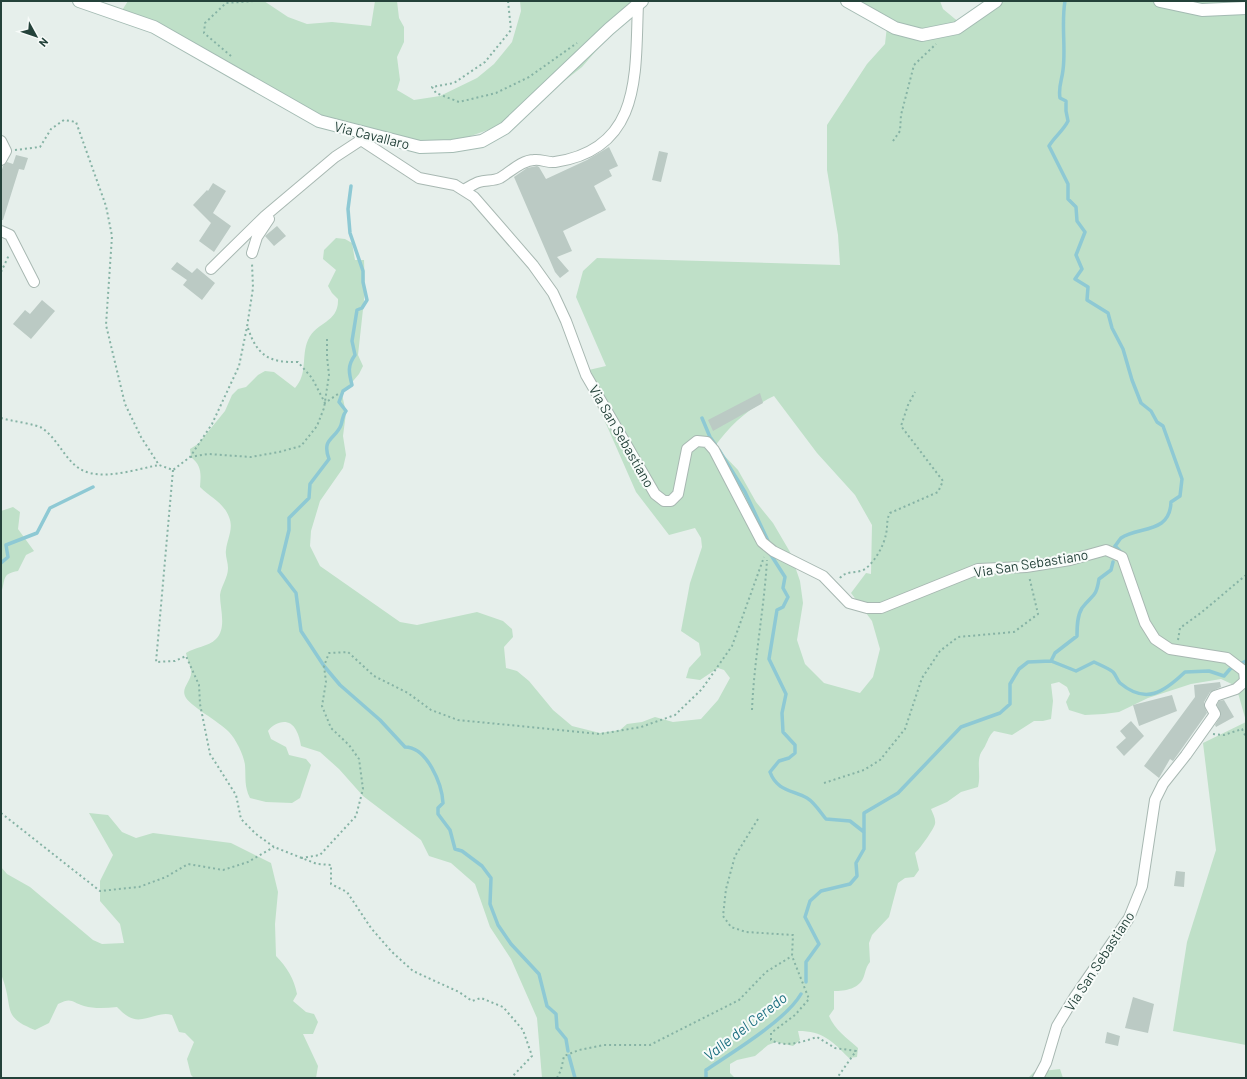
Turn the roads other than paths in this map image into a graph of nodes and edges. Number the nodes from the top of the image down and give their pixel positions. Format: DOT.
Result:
graph roads {
  1 [pos="79,1"];
  2 [pos="847,1"];
  3 [pos="996,1"];
  4 [pos="1160,1"];
  5 [pos="640,3"];
  6 [pos="1246,8"];
  7 [pos="359,136"];
  8 [pos="1,141"];
  9 [pos="1,160"];
  10 [pos="463,190"];
  11 [pos="275,208"];
  12 [pos="1,231"];
  13 [pos="252,253"];
  14 [pos="211,269"];
  15 [pos="34,282"];
  16 [pos="1038,1078"];
  1 -- 7 [label="street, Via Cavallaro"];
  2 -- 3 [label="street"];
  4 -- 6 [label="street"];
  5 -- 7 [label="street, Via Cavallaro"];
  5 -- 10 [label="street"];
  7 -- 10 [label="street, Via San Sebastiano"];
  7 -- 11 [label="street"];
  8 -- 9 [label="street"];
  10 -- 16 [label="street, Via San Sebastiano"];
  11 -- 13 [label="street"];
  11 -- 14 [label="street"];
  12 -- 15 [label="street"];
}
